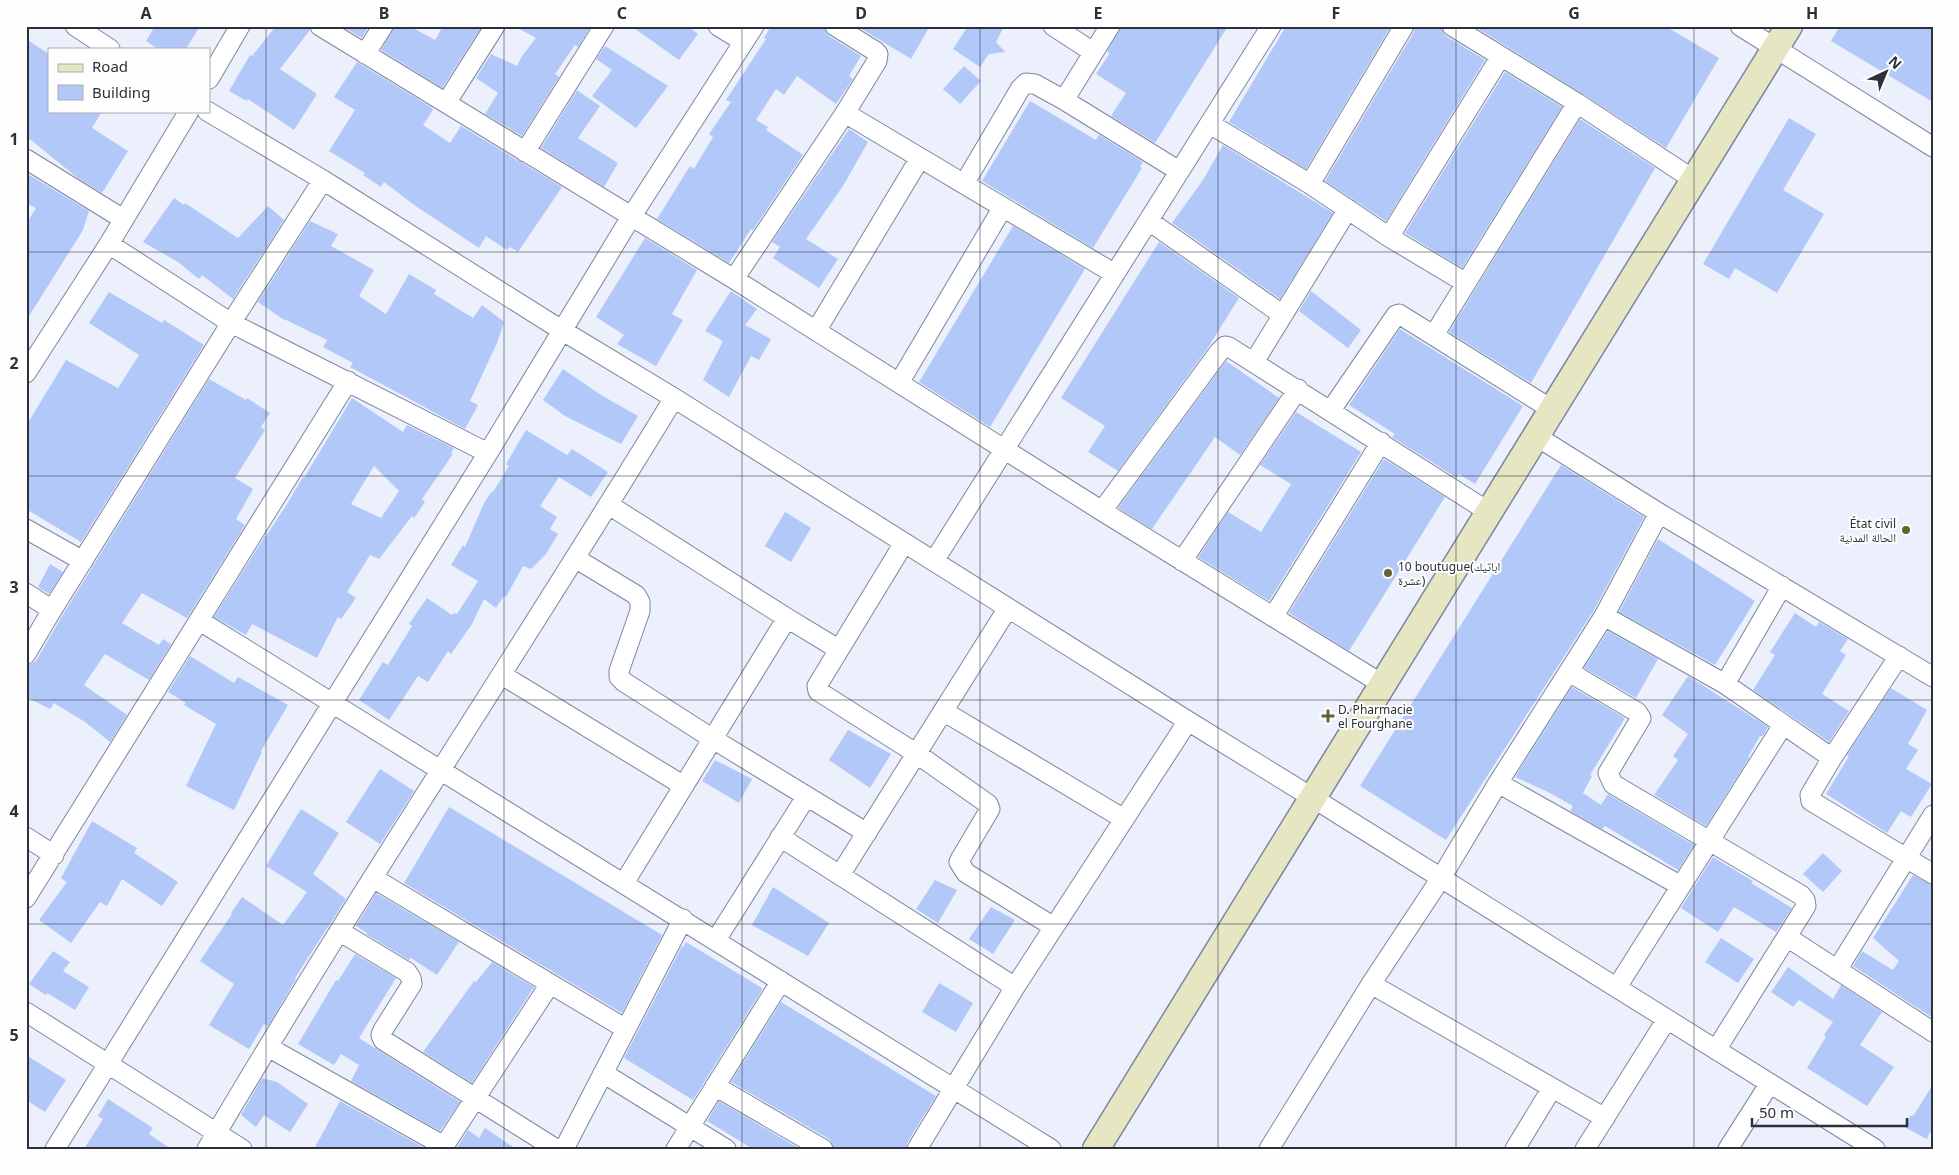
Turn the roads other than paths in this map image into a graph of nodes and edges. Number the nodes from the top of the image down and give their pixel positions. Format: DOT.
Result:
graph roads {
  1 [pos="75,26"];
  2 [pos="240,26"];
  3 [pos="320,26"];
  4 [pos="383,26"];
  5 [pos="495,26"];
  6 [pos="604,26"];
  7 [pos="718,26"];
  8 [pos="754,26"];
  9 [pos="835,26"];
  10 [pos="1053,26"];
  11 [pos="1110,26"];
  12 [pos="1271,26"];
  13 [pos="1404,26"];
  14 [pos="1452,26"];
  15 [pos="1740,26"];
  16 [pos="1788,26"];
  17 [pos="744,42"];
  18 [pos="108,48"];
  19 [pos="1775,48"];
  20 [pos="1093,52"];
  21 [pos="365,54"];
  22 [pos="1501,56"];
  23 [pos="210,77"];
  24 [pos="1064,100"];
  25 [pos="446,103"];
  26 [pos="1577,103"];
  27 [pos="188,112"];
  28 [pos="209,112"];
  29 [pos="845,113"];
  30 [pos="1210,124"];
  31 [pos="1933,147"];
  32 [pos="525,152"];
  33 [pos="26,158"];
  34 [pos="920,158"];
  35 [pos="1179,171"];
  36 [pos="323,180"];
  37 [pos="1694,180"];
  38 [pos="964,184"];
  39 [pos="1310,184"];
  40 [pos="1003,207"];
  41 [pos="1348,209"];
  42 [pos="631,217"];
  43 [pos="123,219"];
  44 [pos="1149,221"];
  45 [pos="1389,237"];
  46 [pos="109,244"];
  47 [pos="1115,274"];
  48 [pos="734,279"];
  49 [pos="1466,283"];
  50 [pos="1283,315"];
  51 [pos="231,323"];
  52 [pos="563,331"];
  53 [pos="816,331"];
  54 [pos="1434,335"];
  55 [pos="1254,362"];
  56 [pos="26,373"];
  57 [pos="348,381"];
  58 [pos="899,383"];
  59 [pos="1298,389"];
  60 [pos="674,398"];
  61 [pos="1551,409"];
  62 [pos="1331,410"];
  63 [pos="1536,436"];
  64 [pos="1381,442"];
  65 [pos="1003,448"];
  66 [pos="488,453"];
  67 [pos="609,505"];
  68 [pos="1102,511"];
  69 [pos="1489,512"];
  70 [pos="1659,513"];
  71 [pos="26,529"];
  72 [pos="904,543"];
  73 [pos="575,558"];
  74 [pos="83,561"];
  75 [pos="934,561"];
  76 [pos="1182,561"];
  77 [pos="1782,586"];
  78 [pos="26,593"];
  79 [pos="1008,608"];
  80 [pos="52,610"];
  81 [pos="1604,616"];
  82 [pos="1273,617"];
  83 [pos="787,618"];
  84 [pos="200,620"];
  85 [pos="838,649"];
  86 [pos="26,654"];
  87 [pos="1899,656"];
  88 [pos="1569,672"];
  89 [pos="1932,674"];
  90 [pos="502,675"];
  91 [pos="1382,684"];
  92 [pos="1725,684"];
  93 [pos="332,703"];
  94 [pos="943,711"];
  95 [pos="1188,722"];
  96 [pos="1783,724"];
  97 [pos="713,739"];
  98 [pos="916,754"];
  99 [pos="1832,758"];
  100 [pos="442,770"];
  101 [pos="1498,784"];
  102 [pos="684,786"];
  103 [pos="806,797"];
  104 [pos="1313,798"];
  105 [pos="1933,815"];
  106 [pos="1124,818"];
  107 [pos="867,833"];
  108 [pos="26,837"];
  109 [pos="780,837"];
  110 [pos="1709,842"];
  111 [pos="54,855"];
  112 [pos="1906,858"];
  113 [pos="1933,874"];
  114 [pos="840,875"];
  115 [pos="373,878"];
  116 [pos="1441,878"];
  117 [pos="624,883"];
  118 [pos="1681,886"];
  119 [pos="26,898"];
  120 [pos="683,919"];
  121 [pos="1054,927"];
  122 [pos="339,931"];
  123 [pos="1787,937"];
  124 [pos="716,940"];
  125 [pos="1837,970"];
  126 [pos="782,981"];
  127 [pos="550,984"];
  128 [pos="1371,984"];
  129 [pos="1015,987"];
  130 [pos="1617,987"];
  131 [pos="26,1012"];
  132 [pos="1667,1019"];
  133 [pos="626,1029"];
  134 [pos="1933,1032"];
  135 [pos="268,1047"];
  136 [pos="1716,1050"];
  137 [pos="108,1064"];
  138 [pos="603,1073"];
  139 [pos="1770,1083"];
  140 [pos="715,1086"];
  141 [pos="1552,1088"];
  142 [pos="953,1089"];
  143 [pos="475,1098"];
  144 [pos="1605,1118"];
  145 [pos="691,1126"];
  146 [pos="212,1141"];
  147 [pos="443,1147"];
  148 [pos="56,1149"];
  149 [pos="242,1149"];
  150 [pos="556,1149"];
  151 [pos="564,1149"];
  152 [pos="676,1149"];
  153 [pos="726,1149"];
  154 [pos="822,1149"];
  155 [pos="918,1149"];
  156 [pos="1051,1149"];
  157 [pos="1096,1149"];
  158 [pos="1269,1149"];
  159 [pos="1515,1149"];
  160 [pos="1585,1149"];
  161 [pos="1728,1149"];
  162 [pos="1875,1149"];
  1 -- 18 [label="street"];
  2 -- 23 [label="street"];
  3 -- 21 [label="street"];
  4 -- 21 [label="street"];
  5 -- 25 [label="street"];
  6 -- 32 [label="street"];
  7 -- 17 [label="street"];
  8 -- 17 [label="street"];
  9 -- 29 [label="street"];
  10 -- 20 [label="street"];
  11 -- 20 [label="street"];
  12 -- 30 [label="street"];
  13 -- 39 [label="street"];
  14 -- 22 [label="street"];
  15 -- 19 [label="street"];
  16 -- 19 [label="street"];
  17 -- 42 [label="street"];
  19 -- 31 [label="street"];
  19 -- 37 [label="street"];
  20 -- 24 [label="street"];
  21 -- 25 [label="street"];
  22 -- 26 [label="street"];
  22 -- 45 [label="street"];
  24 -- 35 [label="street"];
  24 -- 38 [label="street"];
  25 -- 32 [label="street"];
  26 -- 37 [label="street"];
  26 -- 49 [label="street"];
  27 -- 43 [label="street"];
  28 -- 36 [label="street"];
  29 -- 34 [label="street"];
  29 -- 48 [label="street"];
  30 -- 35 [label="street"];
  30 -- 39 [label="street"];
  32 -- 42 [label="street"];
  33 -- 43 [label="street"];
  34 -- 38 [label="street"];
  34 -- 53 [label="street"];
  35 -- 44 [label="street"];
  36 -- 51 [label="street"];
  36 -- 52 [label="street"];
  37 -- 61 [label="street"];
  38 -- 40 [label="street"];
  39 -- 41 [label="street"];
  40 -- 47 [label="street"];
  40 -- 58 [label="street"];
  41 -- 45 [label="street"];
  41 -- 50 [label="street"];
  42 -- 48 [label="street"];
  42 -- 52 [label="street"];
  43 -- 46 [label="street"];
  44 -- 47 [label="street"];
  44 -- 50 [label="street"];
  45 -- 49 [label="street"];
  46 -- 51 [label="street"];
  46 -- 56 [label="street"];
  47 -- 65 [label="street"];
  48 -- 53 [label="street"];
  49 -- 54 [label="street"];
  50 -- 55 [label="street"];
  51 -- 57 [label="street"];
  51 -- 74 [label="street"];
  52 -- 60 [label="street"];
  52 -- 66 [label="street"];
  53 -- 58 [label="street"];
  54 -- 61 [label="street"];
  54 -- 62 [label="street"];
  55 -- 59 [label="street"];
  55 -- 68 [label="street"];
  57 -- 66 [label="street"];
  57 -- 84 [label="street"];
  58 -- 65 [label="street"];
  59 -- 62 [label="street"];
  59 -- 76 [label="street"];
  60 -- 67 [label="street"];
  60 -- 72 [label="street"];
  61 -- 63 [label="street"];
  62 -- 64 [label="street"];
  63 -- 69 [label="street"];
  63 -- 70 [label="street"];
  64 -- 69 [label="street"];
  64 -- 82 [label="street"];
  65 -- 68 [label="street"];
  65 -- 75 [label="street"];
  66 -- 93 [label="street"];
  67 -- 73 [label="street"];
  67 -- 83 [label="street"];
  68 -- 76 [label="street"];
  69 -- 91 [label="street"];
  70 -- 77 [label="street"];
  70 -- 81 [label="street"];
  71 -- 74 [label="street"];
  72 -- 75 [label="street"];
  72 -- 85 [label="street"];
  73 -- 90 [label="street"];
  73 -- 97 [label="street"];
  74 -- 80 [label="street"];
  75 -- 79 [label="street"];
  76 -- 82 [label="street"];
  77 -- 87 [label="street"];
  77 -- 92 [label="street"];
  78 -- 80 [label="street"];
  79 -- 94 [label="street"];
  79 -- 95 [label="street"];
  80 -- 86 [label="street"];
  81 -- 88 [label="street"];
  81 -- 92 [label="street"];
  82 -- 91 [label="street"];
  83 -- 85 [label="street"];
  83 -- 97 [label="street"];
  84 -- 93 [label="street"];
  84 -- 111 [label="street"];
  85 -- 98 [label="street"];
  87 -- 89 [label="street"];
  87 -- 99 [label="street"];
  88 -- 101 [label="street"];
  88 -- 110 [label="street"];
  90 -- 100 [label="street"];
  90 -- 102 [label="street"];
  91 -- 104 [label="street"];
  92 -- 96 [label="street"];
  93 -- 100 [label="street"];
  93 -- 137 [label="street"];
  94 -- 98 [label="street"];
  94 -- 106 [label="street"];
  95 -- 104 [label="street"];
  95 -- 106 [label="street"];
  96 -- 99 [label="street"];
  96 -- 110 [label="street"];
  97 -- 102 [label="street"];
  97 -- 103 [label="street"];
  98 -- 107 [label="street"];
  98 -- 121 [label="street"];
  99 -- 112 [label="street"];
  100 -- 115 [label="street"];
  100 -- 117 [label="street"];
  101 -- 116 [label="street"];
  101 -- 118 [label="street"];
  102 -- 117 [label="street"];
  103 -- 107 [label="street"];
  103 -- 109 [label="street"];
  104 -- 116 [label="street"];
  104 -- 157 [label="street"];
  105 -- 112 [label="street"];
  106 -- 121 [label="street"];
  107 -- 114 [label="street"];
  108 -- 111 [label="street"];
  109 -- 114 [label="street"];
  109 -- 124 [label="street"];
  110 -- 118 [label="street"];
  110 -- 123 [label="street"];
  111 -- 119 [label="street"];
  112 -- 113 [label="street"];
  112 -- 125 [label="street"];
  114 -- 129 [label="street"];
  115 -- 122 [label="street"];
  115 -- 127 [label="street"];
  116 -- 128 [label="street"];
  116 -- 130 [label="street"];
  117 -- 120 [label="street"];
  118 -- 130 [label="street"];
  120 -- 124 [label="street"];
  120 -- 133 [label="street"];
  121 -- 129 [label="street"];
  122 -- 135 [label="street"];
  122 -- 143 [label="street"];
  123 -- 125 [label="street"];
  123 -- 136 [label="street"];
  124 -- 126 [label="street"];
  125 -- 134 [label="street"];
  126 -- 140 [label="street"];
  126 -- 142 [label="street"];
  127 -- 133 [label="street"];
  127 -- 143 [label="street"];
  128 -- 141 [label="street"];
  128 -- 158 [label="street"];
  129 -- 142 [label="street"];
  130 -- 132 [label="street"];
  131 -- 137 [label="street"];
  132 -- 136 [label="street"];
  132 -- 144 [label="street"];
  133 -- 138 [label="street"];
  135 -- 146 [label="street"];
  135 -- 147 [label="street"];
  136 -- 139 [label="street"];
  137 -- 146 [label="street"];
  137 -- 148 [label="street"];
  138 -- 145 [label="street"];
  138 -- 151 [label="street"];
  139 -- 161 [label="street"];
  139 -- 162 [label="street"];
  140 -- 145 [label="street"];
  140 -- 154 [label="street"];
  141 -- 144 [label="street"];
  141 -- 159 [label="street"];
  142 -- 155 [label="street"];
  142 -- 156 [label="street"];
  143 -- 147 [label="street"];
  143 -- 150 [label="street"];
  144 -- 160 [label="street"];
  145 -- 152 [label="street"];
  145 -- 153 [label="street"];
  146 -- 149 [label="street"];
}
